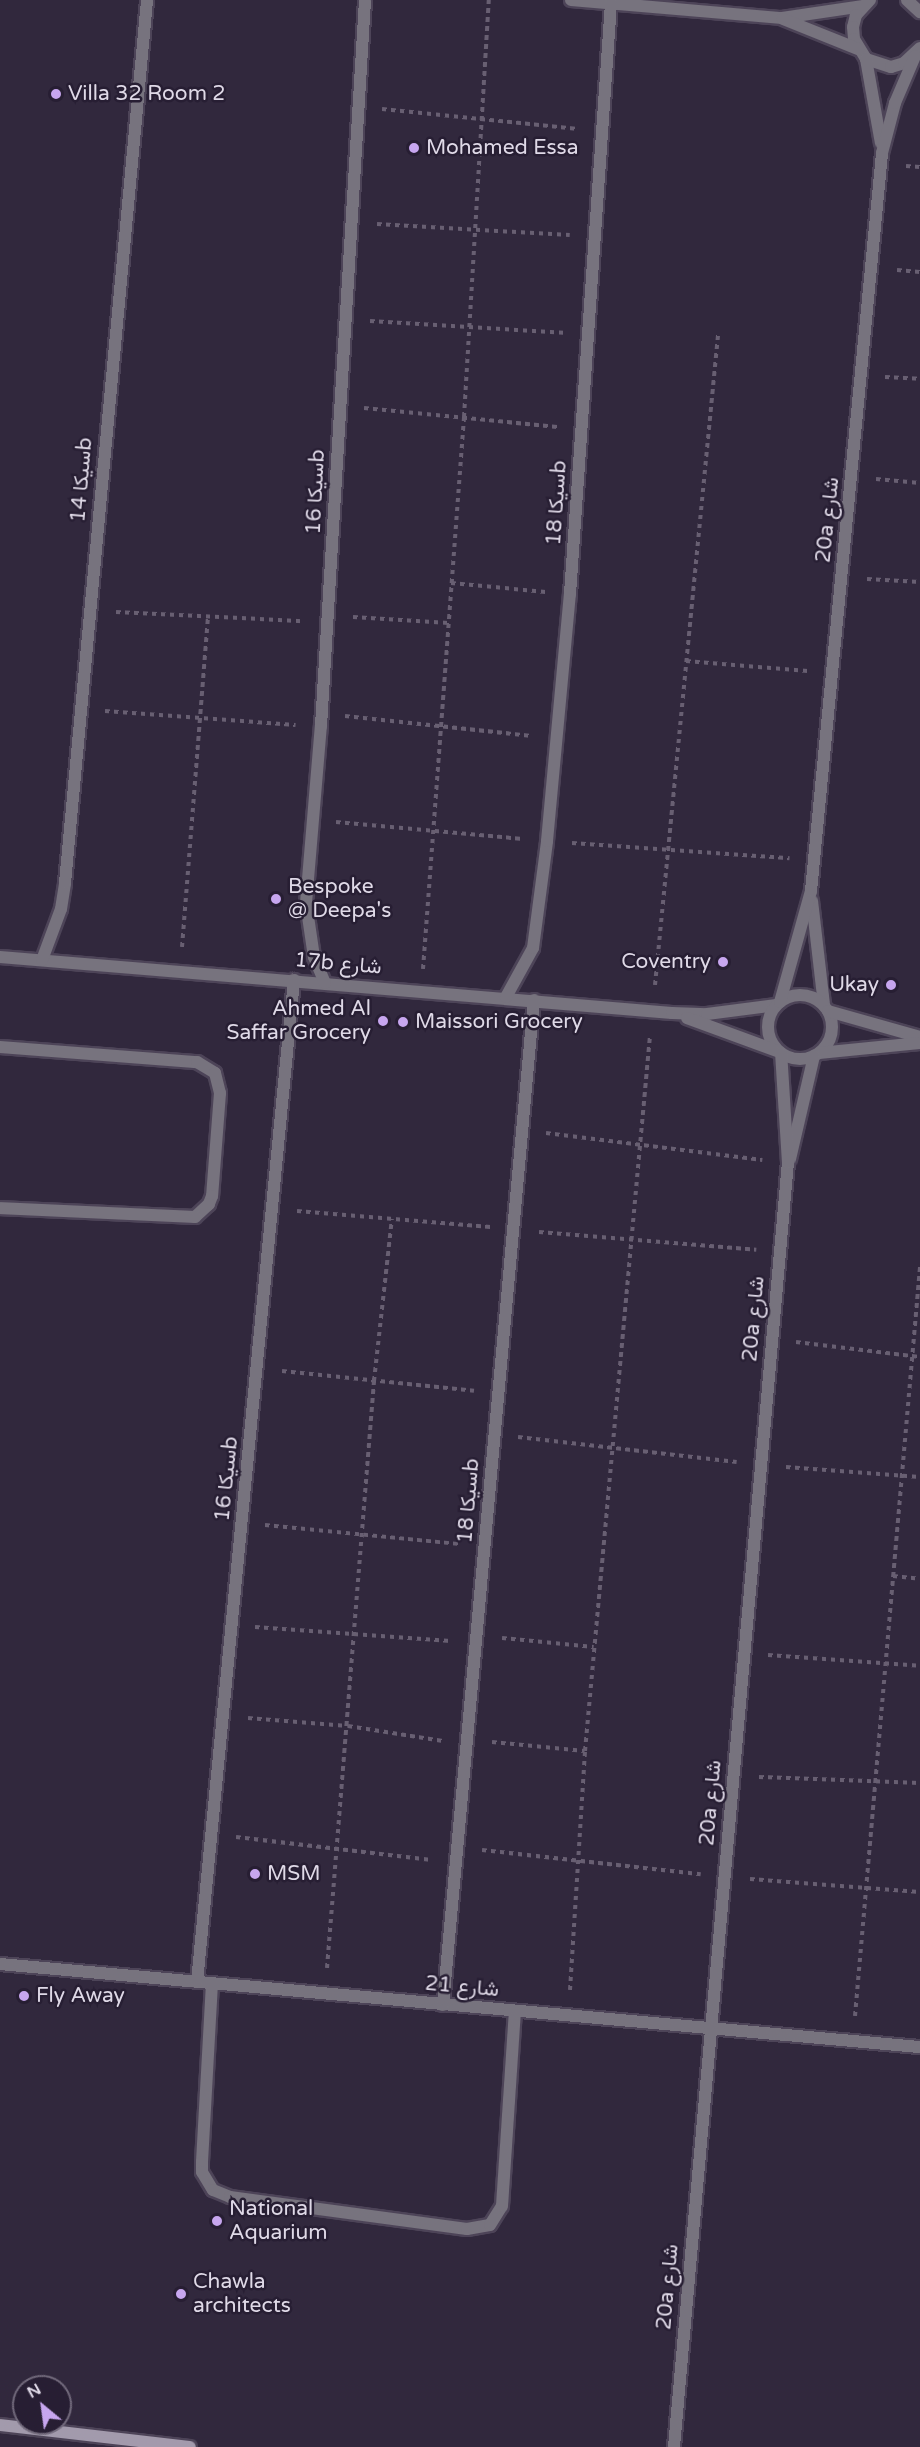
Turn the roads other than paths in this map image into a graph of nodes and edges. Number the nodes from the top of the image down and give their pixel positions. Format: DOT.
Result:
graph roads {
  1 [pos="147,0"];
  2 [pos="365,0"];
  3 [pos="571,0"];
  4 [pos="908,0"];
  5 [pos="916,0"];
  6 [pos="867,2"];
  7 [pos="611,3"];
  8 [pos="920,12"];
  9 [pos="782,18"];
  10 [pos="918,51"];
  11 [pos="862,54"];
  12 [pos="882,153"];
  13 [pos="812,891"];
  14 [pos="0,957"];
  15 [pos="42,960"];
  16 [pos="294,980"];
  17 [pos="325,983"];
  18 [pos="506,998"];
  19 [pos="534,1000"];
  20 [pos="778,1004"];
  21 [pos="826,1008"];
  22 [pos="672,1013"];
  23 [pos="920,1037"];
  24 [pos="920,1043"];
  25 [pos="0,1047"];
  26 [pos="779,1052"];
  27 [pos="816,1054"];
  28 [pos="788,1163"];
  29 [pos="0,1208"];
  30 [pos="0,1964"];
  31 [pos="197,1982"];
  32 [pos="212,1983"];
  33 [pos="443,2005"];
  34 [pos="516,2012"];
  35 [pos="711,2027"];
  36 [pos="920,2047"];
  37 [pos="0,2426"];
  38 [pos="190,2447"];
  39 [pos="674,2447"];
  1 -- 15 [label="street, سيكا 14b"];
  2 -- 17 [label="street, سيكا 16b"];
  3 -- 7 [label="street"];
  4 -- 8 [label="street"];
  5 -- 8 [label="street"];
  6 -- 9 [label="street"];
  6 -- 11 [label="street, 20a شارع"];
  7 -- 9 [label="street"];
  7 -- 18 [label="street, سيكا 18b"];
  9 -- 11 [label="street"];
  10 -- 11 [label="street"];
  10 -- 12 [label="street, 20a شارع"];
  11 -- 12 [label="street, 20a شارع"];
  12 -- 13 [label="street, 20a شارع"];
  13 -- 20 [label="street, 20a شارع"];
  13 -- 21 [label="street, 20a شارع"];
  14 -- 15 [label="street, 17b شارع"];
  15 -- 16 [label="street, 17b شارع"];
  16 -- 17 [label="street, 17b شارع"];
  16 -- 31 [label="street, سيكا 16b"];
  17 -- 18 [label="street, 17b شارع"];
  18 -- 19 [label="street, 17b شارع"];
  19 -- 22 [label="street, 17b شارع"];
  19 -- 33 [label="street, سيكا 18b"];
  20 -- 21 [label="street"];
  20 -- 22 [label="street, 17b شارع"];
  20 -- 26 [label="street"];
  21 -- 23 [label="street"];
  21 -- 27 [label="street"];
  22 -- 26 [label="street, 17b شارع"];
  24 -- 27 [label="street"];
  25 -- 29 [label="street"];
  26 -- 27 [label="street"];
  26 -- 28 [label="street, 20a شارع"];
  27 -- 28 [label="street, 20a شارع"];
  28 -- 35 [label="street, 20a شارع"];
  30 -- 31 [label="street, شارع 21"];
  31 -- 32 [label="street, شارع 21"];
  32 -- 33 [label="street, شارع 21"];
  32 -- 34 [label="street"];
  33 -- 34 [label="street, شارع 21"];
  34 -- 35 [label="street, شارع 21"];
  35 -- 36 [label="street, شارع 21"];
  35 -- 39 [label="street, 20a شارع"];
  37 -- 38 [label="street"];
}
